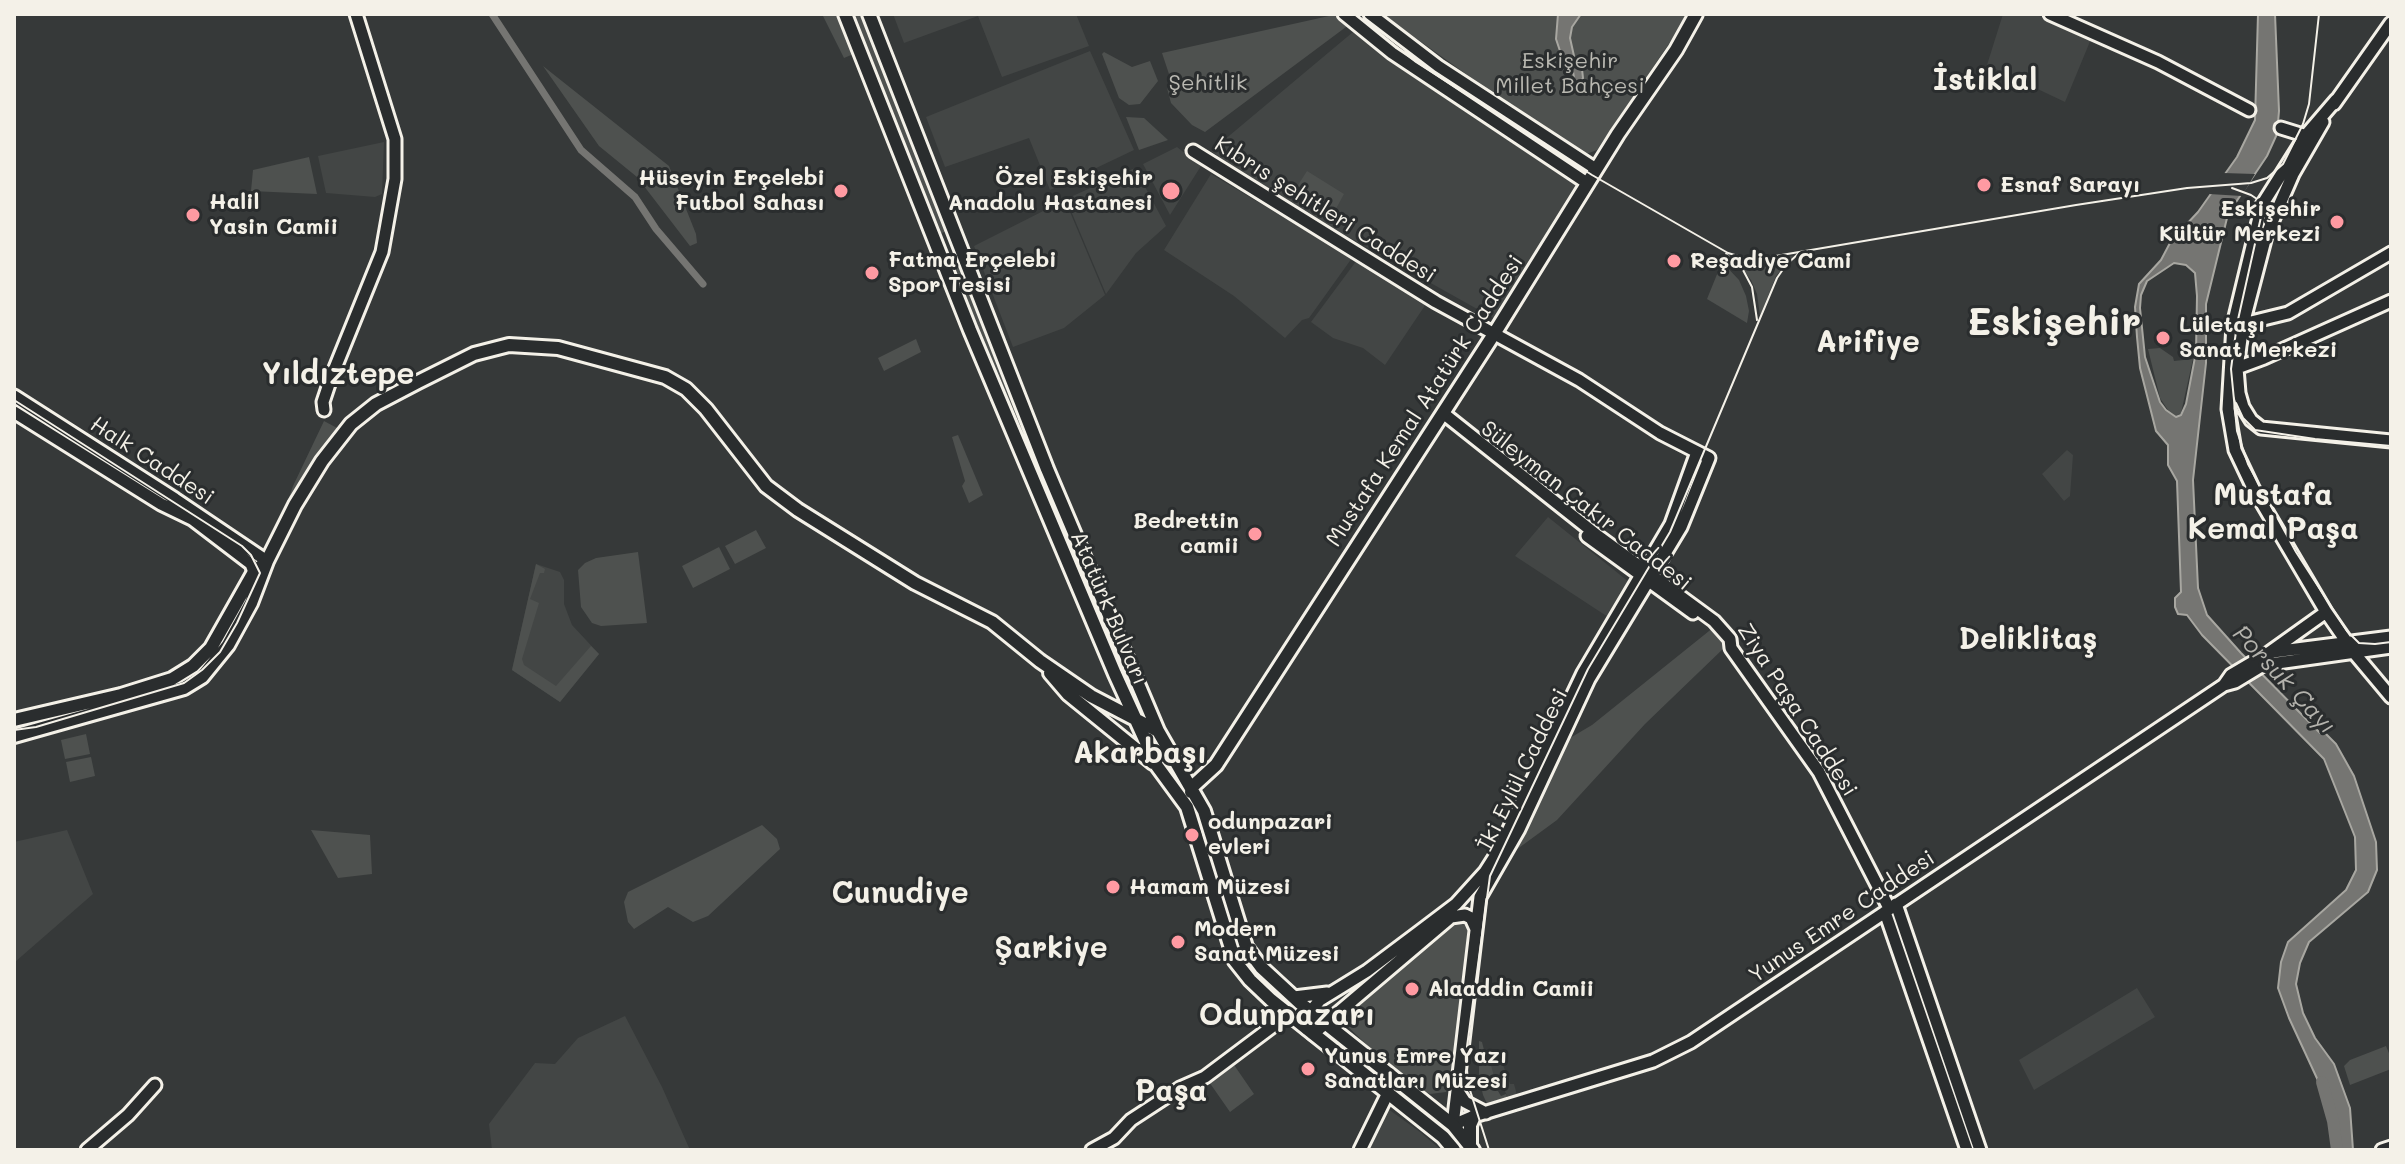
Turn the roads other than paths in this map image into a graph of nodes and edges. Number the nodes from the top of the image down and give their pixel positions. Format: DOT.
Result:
graph roads {
  1 [pos="356,14"];
  2 [pos="845,14"];
  3 [pos="869,14"];
  4 [pos="1344,14"];
  5 [pos="1370,14"];
  6 [pos="1696,14"];
  7 [pos="2050,14"];
  8 [pos="2391,23"];
  9 [pos="2249,110"];
  10 [pos="2281,128"];
  11 [pos="2310,137"];
  12 [pos="1193,151"];
  13 [pos="1596,169"];
  14 [pos="1587,183"];
  15 [pos="2391,253"];
  16 [pos="2391,301"];
  17 [pos="2238,324"];
  18 [pos="1494,334"];
  19 [pos="2237,368"];
  20 [pos="14,396"];
  21 [pos="324,410"];
  22 [pos="14,412"];
  23 [pos="1441,416"];
  24 [pos="2391,441"];
  25 [pos="1697,452"];
  26 [pos="1709,458"];
  27 [pos="267,561"];
  28 [pos="254,572"];
  29 [pos="1647,575"];
  30 [pos="2326,612"];
  31 [pos="1711,622"];
  32 [pos="2391,637"];
  33 [pos="2347,642"];
  34 [pos="2391,647"];
  35 [pos="2355,654"];
  36 [pos="2264,658"];
  37 [pos="1040,661"];
  38 [pos="1115,674"];
  39 [pos="2391,697"];
  40 [pos="1098,699"];
  41 [pos="1147,703"];
  42 [pos="1137,718"];
  43 [pos="14,720"];
  44 [pos="1107,723"];
  45 [pos="1158,731"];
  46 [pos="14,736"];
  47 [pos="1216,765"];
  48 [pos="1157,766"];
  49 [pos="1179,768"];
  50 [pos="1192,787"];
  51 [pos="1187,807"];
  52 [pos="1204,811"];
  53 [pos="1890,908"];
  54 [pos="1477,934"];
  55 [pos="1332,992"];
  56 [pos="1294,997"];
  57 [pos="1310,1012"];
  58 [pos="1289,1014"];
  59 [pos="1324,1023"];
  60 [pos="1310,1031"];
  61 [pos="155,1085"];
  62 [pos="1457,1090"];
  63 [pos="1388,1093"];
  64 [pos="1480,1115"];
  65 [pos="1448,1130"];
  66 [pos="1472,1147"];
  67 [pos="2391,1147"];
  68 [pos="87,1150"];
  69 [pos="1092,1150"];
  70 [pos="1360,1150"];
  71 [pos="1454,1150"];
  72 [pos="1967,1150"];
  73 [pos="1980,1150"];
  74 [pos="2382,1150"];
  1 -- 21 [label="main road"];
  2 -- 38 [label="main road, Atatürk Bulvarı"];
  3 -- 41 [label="main road, Atatürk Bulvarı"];
  4 -- 14 [label="main road"];
  5 -- 13 [label="main road"];
  6 -- 13 [label="main road, Mustafa Kemal Atatürk Caddesi"];
  7 -- 9 [label="main road"];
  8 -- 11 [label="main road"];
  10 -- 11 [label="main road"];
  11 -- 17 [label="main road"];
  12 -- 18 [label="main road, Kıbrıs şehitleri Caddesi"];
  13 -- 14 [label="main road, Mustafa Kemal Atatürk Caddesi"];
  14 -- 18 [label="main road, Mustafa Kemal Atatürk Caddesi"];
  15 -- 17 [label="main road"];
  16 -- 19 [label="main road"];
  17 -- 19 [label="main road"];
  17 -- 30 [label="main road"];
  18 -- 23 [label="main road, Mustafa Kemal Atatürk Caddesi"];
  18 -- 25 [label="main road, Kıbrıs şehitleri Caddesi"];
  19 -- 24 [label="main road"];
  20 -- 27 [label="main road, Halk Caddesi"];
  22 -- 28 [label="main road, Halk Caddesi"];
  23 -- 29 [label="main road, Süleyman Çakır Caddesi"];
  23 -- 47 [label="main road, Mustafa Kemal Atatürk Caddesi"];
  25 -- 26 [label="main road, Kıbrıs şehitleri Caddesi"];
  25 -- 29 [label="main road, İki Eylül Caddesi"];
  26 -- 29 [label="main road, İki Eylül Caddesi"];
  27 -- 28 [label="main road"];
  27 -- 37 [label="main road"];
  27 -- 46 [label="main road"];
  28 -- 43 [label="main road"];
  29 -- 31 [label="main road, Süleyman Çakır Caddesi"];
  29 -- 54 [label="main road, İki Eylül Caddesi"];
  29 -- 55 [label="main road, İki Eylül Caddesi"];
  30 -- 33 [label="main road"];
  30 -- 36 [label="main road, Yunus Emre Caddesi"];
  31 -- 53 [label="main road, Ziya Paşa Caddesi"];
  32 -- 33 [label="main road"];
  33 -- 35 [label="main road"];
  33 -- 36 [label="main road"];
  34 -- 35 [label="main road"];
  35 -- 36 [label="main road"];
  35 -- 39 [label="main road"];
  36 -- 53 [label="main road, Yunus Emre Caddesi"];
  37 -- 40 [label="main road"];
  37 -- 44 [label="main road"];
  38 -- 40 [label="main road"];
  38 -- 42 [label="main road, Atatürk Bulvarı"];
  40 -- 42 [label="main road"];
  41 -- 42 [label="main road"];
  41 -- 42 [label="main road"];
  41 -- 45 [label="main road, Atatürk Bulvarı"];
  42 -- 44 [label="main road"];
  42 -- 45 [label="main road"];
  42 -- 48 [label="main road, Atatürk Bulvarı"];
  44 -- 48 [label="main road"];
  45 -- 49 [label="main road, Atatürk Bulvarı"];
  47 -- 49 [label="main road"];
  47 -- 50 [label="main road, Mustafa Kemal Atatürk Caddesi"];
  47 -- 52 [label="main road"];
  48 -- 51 [label="main road, Atatürk Bulvarı"];
  49 -- 50 [label="main road, Atatürk Bulvarı"];
  50 -- 51 [label="main road"];
  50 -- 52 [label="main road, Atatürk Bulvarı"];
  51 -- 58 [label="main road, Atatürk Bulvarı"];
  52 -- 56 [label="main road, Atatürk Bulvarı"];
  53 -- 64 [label="main road, Yunus Emre Caddesi"];
  53 -- 72 [label="main road, Ziya Paşa Caddesi"];
  53 -- 73 [label="main road, Ziya Paşa Caddesi"];
  54 -- 59 [label="main road"];
  54 -- 62 [label="main road, İki Eylül Caddesi"];
  55 -- 56 [label="main road"];
  55 -- 57 [label="main road"];
  56 -- 57 [label="main road, Atatürk Bulvarı"];
  57 -- 59 [label="main road, Atatürk Bulvarı"];
  57 -- 60 [label="main road"];
  58 -- 60 [label="main road, Atatürk Bulvarı"];
  58 -- 69 [label="main road"];
  59 -- 60 [label="main road"];
  59 -- 65 [label="main road, Atatürk Bulvarı"];
  60 -- 63 [label="main road, Atatürk Bulvarı"];
  61 -- 68 [label="main road"];
  62 -- 64 [label="main road"];
  62 -- 65 [label="main road, İki Eylül Caddesi"];
  63 -- 65 [label="main road, Atatürk Bulvarı"];
  63 -- 70 [label="main road"];
  64 -- 65 [label="main road, Yunus Emre Caddesi"];
  64 -- 66 [label="main road"];
  65 -- 66 [label="main road"];
  65 -- 71 [label="main road"];
  67 -- 74 [label="main road"];
}
